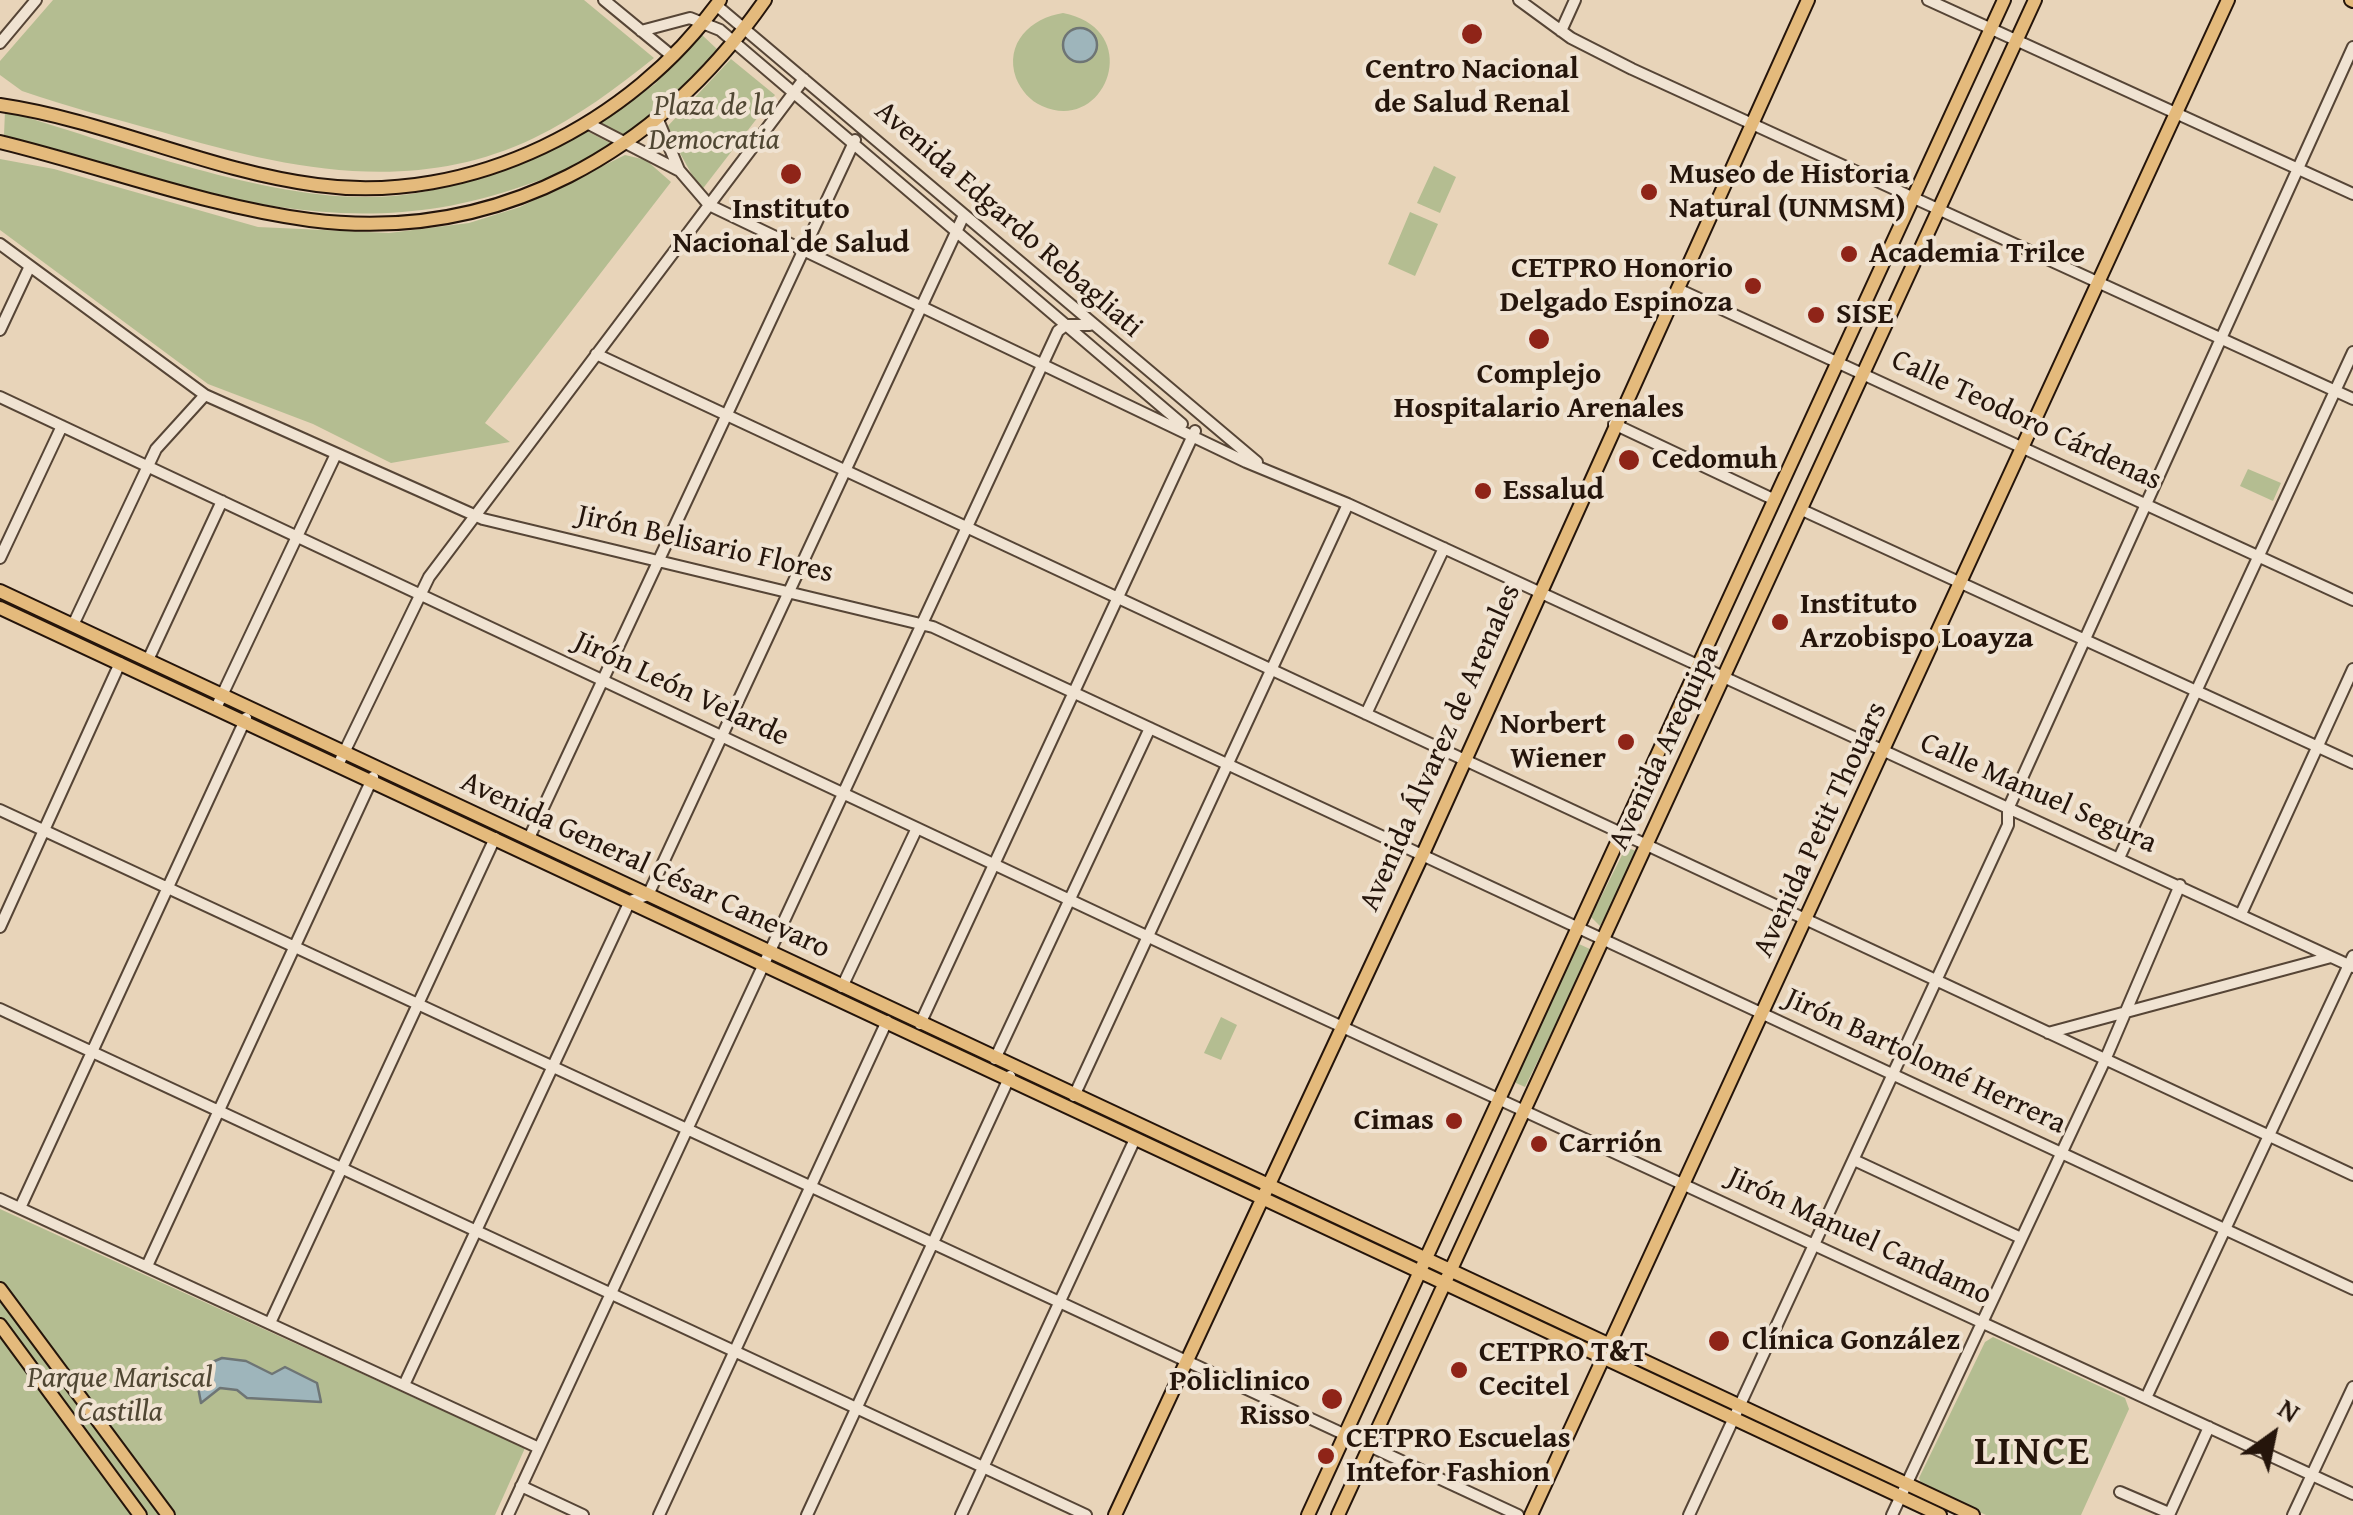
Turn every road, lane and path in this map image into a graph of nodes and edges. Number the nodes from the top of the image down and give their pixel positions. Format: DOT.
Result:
graph roads {
  1 [pos="36,0"];
  2 [pos="604,0"];
  3 [pos="764,0"];
  4 [pos="1519,0"];
  5 [pos="1575,0"];
  6 [pos="1808,0"];
  7 [pos="1928,0"];
  8 [pos="2004,0"];
  9 [pos="2035,0"];
  10 [pos="2228,0"];
  11 [pos="718,2"];
  12 [pos="704,21"];
  13 [pos="746,26"];
  14 [pos="1991,28"];
  15 [pos="641,31"];
  16 [pos="1560,32"];
  17 [pos="2016,40"];
  18 [pos="735,41"];
  19 [pos="0,43"];
  20 [pos="2353,47"];
  21 [pos="672,56"];
  22 [pos="804,79"];
  23 [pos="796,90"];
  24 [pos="0,105"];
  25 [pos="2176,113"];
  26 [pos="658,120"];
  27 [pos="587,123"];
  28 [pos="1752,125"];
  29 [pos="855,140"];
  30 [pos="0,142"];
  31 [pos="627,145"];
  32 [pos="2298,169"];
  33 [pos="679,170"];
  34 [pos="2353,194"];
  35 [pos="1913,198"];
  36 [pos="708,205"];
  37 [pos="1939,210"];
  38 [pos="964,215"];
  39 [pos="958,229"];
  40 [pos="0,244"];
  41 [pos="804,250"];
  42 [pos="30,266"];
  43 [pos="2099,283"];
  44 [pos="1678,289"];
  45 [pos="922,306"];
  46 [pos="1090,324"];
  47 [pos="1066,325"];
  48 [pos="0,330"];
  49 [pos="2220,339"];
  50 [pos="2353,352"];
  51 [pos="596,354"];
  52 [pos="1838,362"];
  53 [pos="1044,363"];
  54 [pos="1137,363"];
  55 [pos="1864,374"];
  56 [pos="1132,381"];
  57 [pos="2334,391"];
  58 [pos="205,394"];
  59 [pos="0,397"];
  60 [pos="1120,399"];
  61 [pos="2353,400"];
  62 [pos="725,418"];
  63 [pos="1201,419"];
  64 [pos="1614,424"];
  65 [pos="62,426"];
  66 [pos="1194,434"];
  67 [pos="2024,448"];
  68 [pos="336,454"];
  69 [pos="148,466"];
  70 [pos="1270,470"];
  71 [pos="844,473"];
  72 [pos="1775,500"];
  73 [pos="222,501"];
  74 [pos="1348,504"];
  75 [pos="2146,504"];
  76 [pos="1802,510"];
  77 [pos="473,516"];
  78 [pos="966,529"];
  79 [pos="294,535"];
  80 [pos="1444,548"];
  81 [pos="2258,556"];
  82 [pos="0,558"];
  83 [pos="660,558"];
  84 [pos="1962,584"];
  85 [pos="0,591"];
  86 [pos="790,591"];
  87 [pos="1538,591"];
  88 [pos="418,594"];
  89 [pos="1117,598"];
  90 [pos="2353,600"];
  91 [pos="0,608"];
  92 [pos="922,624"];
  93 [pos="73,625"];
  94 [pos="2084,640"];
  95 [pos="148,660"];
  96 [pos="120,663"];
  97 [pos="1699,665"];
  98 [pos="2353,669"];
  99 [pos="1271,670"];
  100 [pos="1725,677"];
  101 [pos="603,680"];
  102 [pos="2195,690"];
  103 [pos="1074,691"];
  104 [pos="219,701"];
  105 [pos="1366,714"];
  106 [pos="248,715"];
  107 [pos="1150,728"];
  108 [pos="722,736"];
  109 [pos="2318,746"];
  110 [pos="1885,751"];
  111 [pos="342,758"];
  112 [pos="1464,760"];
  113 [pos="2353,763"];
  114 [pos="1227,764"];
  115 [pos="374,774"];
  116 [pos="844,793"];
  117 [pos="2008,809"];
  118 [pos="0,810"];
  119 [pos="917,828"];
  120 [pos="44,830"];
  121 [pos="1622,832"];
  122 [pos="495,838"];
  123 [pos="529,838"];
  124 [pos="1649,844"];
  125 [pos="1422,856"];
  126 [pos="2119,858"];
  127 [pos="994,864"];
  128 [pos="2180,886"];
  129 [pos="168,888"];
  130 [pos="648,895"];
  131 [pos="1070,900"];
  132 [pos="630,901"];
  133 [pos="2241,914"];
  134 [pos="1808,918"];
  135 [pos="0,927"];
  136 [pos="1578,928"];
  137 [pos="1148,936"];
  138 [pos="1604,941"];
  139 [pos="294,947"];
  140 [pos="2330,957"];
  141 [pos="767,958"];
  142 [pos="2352,960"];
  143 [pos="1936,980"];
  144 [pos="842,987"];
  145 [pos="418,1004"];
  146 [pos="0,1009"];
  147 [pos="2122,1012"];
  148 [pos="1764,1015"];
  149 [pos="887,1020"];
  150 [pos="920,1024"];
  151 [pos="1343,1024"];
  152 [pos="2047,1033"];
  153 [pos="92,1052"];
  154 [pos="995,1059"];
  155 [pos="2105,1060"];
  156 [pos="552,1067"];
  157 [pos="1011,1074"];
  158 [pos="1892,1074"];
  159 [pos="1074,1096"];
  160 [pos="1500,1097"];
  161 [pos="1526,1110"];
  162 [pos="218,1111"];
  163 [pos="687,1130"];
  164 [pos="2268,1135"];
  165 [pos="1135,1139"];
  166 [pos="2061,1153"];
  167 [pos="1854,1160"];
  168 [pos="342,1168"];
  169 [pos="2353,1174"];
  170 [pos="1686,1184"];
  171 [pos="1268,1186"];
  172 [pos="810,1187"];
  173 [pos="0,1199"];
  174 [pos="1261,1200"];
  175 [pos="20,1208"];
  176 [pos="2224,1230"];
  177 [pos="476,1231"];
  178 [pos="2021,1238"];
  179 [pos="932,1244"];
  180 [pos="1815,1244"];
  181 [pos="147,1266"];
  182 [pos="1422,1266"];
  183 [pos="1448,1277"];
  184 [pos="2353,1288"];
  185 [pos="0,1289"];
  186 [pos="611,1294"];
  187 [pos="1059,1303"];
  188 [pos="1982,1322"];
  189 [pos="270,1323"];
  190 [pos="0,1325"];
  191 [pos="734,1351"];
  192 [pos="1609,1352"];
  193 [pos="1186,1362"];
  194 [pos="404,1385"];
  195 [pos="2353,1387"];
  196 [pos="2146,1398"];
  197 [pos="856,1408"];
  198 [pos="1738,1411"];
  199 [pos="2209,1427"];
  200 [pos="106,1433"];
  201 [pos="1344,1435"];
  202 [pos="88,1445"];
  203 [pos="1370,1447"];
  204 [pos="539,1448"];
  205 [pos="126,1460"];
  206 [pos="983,1467"];
  207 [pos="108,1472"];
  208 [pos="2312,1475"];
  209 [pos="521,1486"];
  210 [pos="1904,1490"];
  211 [pos="2120,1492"];
  212 [pos="2353,1494"];
  213 [pos="2169,1514"];
  214 [pos="140,1515"];
  215 [pos="168,1515"];
  216 [pos="508,1515"];
  217 [pos="583,1515"];
  218 [pos="659,1515"];
  219 [pos="807,1515"];
  220 [pos="961,1515"];
  221 [pos="1086,1515"];
  222 [pos="1115,1515"];
  223 [pos="1308,1515"];
  224 [pos="1338,1515"];
  225 [pos="1518,1515"];
  226 [pos="1531,1515"];
  227 [pos="1689,1515"];
  228 [pos="1892,1515"];
  229 [pos="1940,1515"];
  230 [pos="1974,1515"];
  231 [pos="2293,1515"];
  1 -- 19 [label="street"];
  2 -- 15 [label="street"];
  3 -- 13 [label="main road"];
  4 -- 16 [label="street"];
  5 -- 16 [label="street"];
  6 -- 28 [label="main road, Avenida Álvarez de Arenales"];
  7 -- 14 [label="street"];
  8 -- 14 [label="main road, Avenida Arequipa"];
  9 -- 17 [label="main road, Avenida Arequipa"];
  10 -- 25 [label="main road, Avenida Petit Thouars"];
  11 -- 12 [label="main road"];
  11 -- 13 [label="street, Avenida Edgardo Rebagliati"];
  12 -- 15 [label="street"];
  12 -- 18 [label="street, Avenida Edgardo Rebagliati"];
  12 -- 21 [label="main road"];
  13 -- 18 [label="main road"];
  13 -- 22 [label="street, Avenida Edgardo Rebagliati"];
  14 -- 17 [label="street"];
  14 -- 35 [label="main road, Avenida Arequipa"];
  15 -- 21 [label="street"];
  16 -- 28 [label="street"];
  17 -- 25 [label="street"];
  17 -- 37 [label="main road, Avenida Arequipa"];
  18 -- 23 [label="street, Avenida Edgardo Rebagliati"];
  18 -- 26 [label="main road"];
  20 -- 32 [label="street"];
  21 -- 27 [label="main road"];
  22 -- 23 [label="street"];
  22 -- 38 [label="street, Avenida Edgardo Rebagliati"];
  23 -- 29 [label="street, Avenida Edgardo Rebagliati"];
  23 -- 36 [label="street"];
  24 -- 27 [label="main road"];
  25 -- 32 [label="street"];
  25 -- 43 [label="main road, Avenida Petit Thouars"];
  26 -- 31 [label="main road"];
  26 -- 33 [label="street"];
  27 -- 31 [label="street"];
  28 -- 35 [label="street"];
  28 -- 44 [label="main road, Avenida Álvarez de Arenales"];
  29 -- 39 [label="street, Avenida Edgardo Rebagliati"];
  29 -- 41 [label="street"];
  30 -- 31 [label="main road"];
  31 -- 33 [label="street"];
  32 -- 34 [label="street"];
  32 -- 49 [label="street"];
  33 -- 36 [label="street"];
  35 -- 37 [label="street"];
  35 -- 52 [label="main road, Avenida Arequipa"];
  36 -- 41 [label="street"];
  36 -- 51 [label="street"];
  37 -- 43 [label="street"];
  37 -- 55 [label="main road, Avenida Arequipa"];
  38 -- 39 [label="street"];
  38 -- 46 [label="street, Avenida Edgardo Rebagliati"];
  39 -- 45 [label="street"];
  39 -- 47 [label="street, Avenida Edgardo Rebagliati"];
  40 -- 42 [label="street, Jirón Belisario Flores"];
  41 -- 45 [label="street"];
  41 -- 62 [label="street"];
  42 -- 48 [label="street"];
  42 -- 58 [label="street, Jirón Belisario Flores"];
  43 -- 49 [label="street"];
  43 -- 67 [label="main road, Avenida Petit Thouars"];
  44 -- 52 [label="street, Calle Teodoro Cárdenas"];
  44 -- 64 [label="main road, Avenida Álvarez de Arenales"];
  45 -- 53 [label="street"];
  45 -- 71 [label="street"];
  46 -- 47 [label="street"];
  46 -- 54 [label="street, Avenida Edgardo Rebagliati"];
  47 -- 53 [label="street"];
  47 -- 56 [label="street, Avenida Edgardo Rebagliati"];
  49 -- 57 [label="street"];
  49 -- 75 [label="street"];
  50 -- 57 [label="street"];
  51 -- 62 [label="street"];
  51 -- 77 [label="street"];
  52 -- 55 [label="street, Calle Teodoro Cárdenas"];
  52 -- 72 [label="main road, Avenida Arequipa"];
  53 -- 60 [label="street"];
  53 -- 78 [label="street"];
  54 -- 56 [label="street"];
  54 -- 63 [label="street, Avenida Edgardo Rebagliati"];
  55 -- 67 [label="street, Calle Teodoro Cárdenas"];
  55 -- 76 [label="main road, Avenida Arequipa"];
  56 -- 60 [label="street"];
  56 -- 66 [label="street, Avenida Edgardo Rebagliati"];
  57 -- 61 [label="street"];
  57 -- 81 [label="street"];
  58 -- 68 [label="street, Jirón Belisario Flores"];
  58 -- 69 [label="street"];
  59 -- 65 [label="street, Jirón León Velarde"];
  60 -- 66 [label="street"];
  62 -- 71 [label="street"];
  62 -- 83 [label="street"];
  63 -- 66 [label="street"];
  63 -- 70 [label="street, Avenida Edgardo Rebagliati"];
  64 -- 72 [label="street"];
  64 -- 87 [label="main road, Avenida Álvarez de Arenales"];
  65 -- 69 [label="street, Jirón León Velarde"];
  65 -- 82 [label="street"];
  66 -- 70 [label="street"];
  66 -- 89 [label="street"];
  67 -- 75 [label="street, Calle Teodoro Cárdenas"];
  67 -- 84 [label="main road, Avenida Petit Thouars"];
  68 -- 77 [label="street, Jirón Belisario Flores"];
  68 -- 79 [label="street"];
  69 -- 73 [label="street, Jirón León Velarde"];
  69 -- 93 [label="street"];
  70 -- 74 [label="street, Calle Manuel Segura"];
  71 -- 78 [label="street"];
  71 -- 86 [label="street"];
  72 -- 97 [label="main road, Avenida Arequipa"];
  73 -- 79 [label="street, Jirón León Velarde"];
  73 -- 95 [label="street"];
  74 -- 80 [label="street, Calle Manuel Segura"];
  74 -- 99 [label="street"];
  75 -- 81 [label="street, Calle Teodoro Cárdenas"];
  75 -- 94 [label="street"];
  76 -- 84 [label="street"];
  76 -- 100 [label="main road, Avenida Arequipa"];
  77 -- 83 [label="street, Jirón Belisario Flores"];
  77 -- 88 [label="street"];
  78 -- 89 [label="street"];
  78 -- 92 [label="street"];
  79 -- 88 [label="street, Jirón León Velarde"];
  79 -- 104 [label="street"];
  80 -- 87 [label="street, Calle Manuel Segura"];
  80 -- 105 [label="street"];
  81 -- 90 [label="street, Calle Teodoro Cárdenas"];
  81 -- 102 [label="street"];
  83 -- 86 [label="street, Jirón Belisario Flores"];
  83 -- 101 [label="street"];
  84 -- 94 [label="street"];
  84 -- 110 [label="main road, Avenida Petit Thouars"];
  85 -- 93 [label="main road, Avenida General César Canevaro"];
  86 -- 92 [label="street, Jirón Belisario Flores"];
  86 -- 108 [label="street"];
  87 -- 97 [label="street, Calle Manuel Segura"];
  87 -- 112 [label="main road, Avenida Álvarez de Arenales"];
  88 -- 101 [label="street, Jirón León Velarde"];
  88 -- 111 [label="street"];
  89 -- 99 [label="street"];
  89 -- 103 [label="street"];
  91 -- 96 [label="main road, Avenida General César Canevaro"];
  92 -- 103 [label="street, Jirón Belisario Flores"];
  92 -- 116 [label="street"];
  93 -- 95 [label="main road, Avenida General César Canevaro"];
  94 -- 102 [label="street"];
  94 -- 117 [label="street"];
  95 -- 104 [label="main road, Avenida General César Canevaro"];
  96 -- 104 [label="main road, Avenida General César Canevaro"];
  96 -- 120 [label="street"];
  97 -- 100 [label="street, Calle Manuel Segura"];
  97 -- 121 [label="main road, Avenida Arequipa"];
  98 -- 109 [label="street"];
  99 -- 105 [label="street"];
  99 -- 114 [label="street"];
  100 -- 110 [label="street, Calle Manuel Segura"];
  100 -- 124 [label="main road, Avenida Arequipa"];
  101 -- 108 [label="street, Jirón León Velarde"];
  101 -- 123 [label="street"];
  102 -- 109 [label="street"];
  102 -- 126 [label="street"];
  103 -- 107 [label="street, Jirón Belisario Flores"];
  103 -- 127 [label="street"];
  104 -- 106 [label="main road, Avenida General César Canevaro"];
  105 -- 112 [label="street"];
  106 -- 111 [label="main road, Avenida General César Canevaro"];
  106 -- 129 [label="street"];
  107 -- 114 [label="street, Jirón Belisario Flores"];
  107 -- 131 [label="street"];
  108 -- 116 [label="street, Jirón León Velarde"];
  108 -- 130 [label="street"];
  109 -- 113 [label="street"];
  109 -- 133 [label="street"];
  110 -- 117 [label="street, Calle Manuel Segura"];
  110 -- 134 [label="main road, Avenida Petit Thouars"];
  111 -- 115 [label="main road, Avenida General César Canevaro"];
  112 -- 121 [label="street"];
  112 -- 125 [label="main road, Avenida Álvarez de Arenales"];
  114 -- 125 [label="street, Jirón Belisario Flores"];
  114 -- 137 [label="street"];
  115 -- 122 [label="main road, Avenida General César Canevaro"];
  115 -- 123 [label="main road, Avenida General César Canevaro"];
  115 -- 139 [label="street"];
  116 -- 119 [label="street, Jirón León Velarde"];
  116 -- 141 [label="street"];
  117 -- 126 [label="street, Calle Manuel Segura"];
  117 -- 143 [label="street"];
  118 -- 120 [label="street"];
  119 -- 127 [label="street, Jirón León Velarde"];
  119 -- 144 [label="street"];
  120 -- 129 [label="street"];
  120 -- 135 [label="street"];
  121 -- 124 [label="street"];
  121 -- 136 [label="main road, Avenida Arequipa"];
  122 -- 132 [label="main road, Avenida General César Canevaro"];
  122 -- 145 [label="street"];
  123 -- 130 [label="main road, Avenida General César Canevaro"];
  124 -- 134 [label="street"];
  124 -- 138 [label="main road, Avenida Arequipa"];
  125 -- 136 [label="street, Jirón Bartolomé Herrera"];
  125 -- 151 [label="main road, Avenida Álvarez de Arenales"];
  126 -- 128 [label="street, Calle Manuel Segura"];
  127 -- 131 [label="street, Jirón León Velarde"];
  127 -- 150 [label="street"];
  128 -- 133 [label="street, Calle Manuel Segura"];
  128 -- 147 [label="street"];
  129 -- 139 [label="street"];
  129 -- 153 [label="street"];
  130 -- 132 [label="street"];
  130 -- 141 [label="main road, Avenida General César Canevaro"];
  131 -- 137 [label="street, Jirón León Velarde"];
  131 -- 154 [label="street"];
  132 -- 141 [label="main road, Avenida General César Canevaro"];
  132 -- 156 [label="street"];
  133 -- 140 [label="street, Calle Manuel Segura"];
  134 -- 143 [label="street"];
  134 -- 148 [label="main road, Avenida Petit Thouars"];
  136 -- 138 [label="street, Jirón Bartolomé Herrera"];
  136 -- 160 [label="main road, Avenida Arequipa"];
  137 -- 151 [label="street, Jirón León Velarde"];
  137 -- 159 [label="street"];
  138 -- 148 [label="street, Jirón Bartolomé Herrera"];
  138 -- 161 [label="main road, Avenida Arequipa"];
  139 -- 145 [label="street"];
  139 -- 162 [label="street"];
  140 -- 142 [label="street"];
  140 -- 147 [label="street"];
  141 -- 144 [label="main road, Avenida General César Canevaro"];
  141 -- 149 [label="main road, Avenida General César Canevaro"];
  141 -- 163 [label="street"];
  142 -- 164 [label="street"];
  143 -- 152 [label="street"];
  143 -- 158 [label="street"];
  144 -- 150 [label="main road, Avenida General César Canevaro"];
  145 -- 156 [label="street"];
  145 -- 168 [label="street"];
  146 -- 153 [label="street"];
  147 -- 152 [label="street"];
  147 -- 155 [label="street"];
  148 -- 158 [label="street, Jirón Bartolomé Herrera"];
  148 -- 170 [label="main road, Avenida Petit Thouars"];
  149 -- 157 [label="main road, Avenida General César Canevaro"];
  149 -- 172 [label="street"];
  150 -- 154 [label="main road, Avenida General César Canevaro"];
  151 -- 160 [label="street, Jirón Manuel Candamo"];
  151 -- 171 [label="main road, Avenida Álvarez de Arenales"];
  152 -- 155 [label="street"];
  153 -- 162 [label="street"];
  153 -- 175 [label="street"];
  154 -- 157 [label="main road, Avenida General César Canevaro"];
  155 -- 164 [label="street"];
  155 -- 166 [label="street"];
  156 -- 163 [label="street"];
  156 -- 177 [label="street"];
  157 -- 159 [label="main road, Avenida General César Canevaro"];
  157 -- 165 [label="main road, Avenida General César Canevaro"];
  157 -- 179 [label="street"];
  158 -- 166 [label="street, Jirón Bartolomé Herrera"];
  158 -- 167 [label="street"];
  159 -- 171 [label="main road, Avenida General César Canevaro"];
  160 -- 161 [label="street, Jirón Manuel Candamo"];
  160 -- 182 [label="main road, Avenida Arequipa"];
  161 -- 170 [label="street, Jirón Manuel Candamo"];
  161 -- 183 [label="main road, Avenida Arequipa"];
  162 -- 168 [label="street"];
  162 -- 181 [label="street"];
  163 -- 172 [label="street"];
  163 -- 186 [label="street"];
  164 -- 169 [label="street"];
  164 -- 176 [label="street"];
  165 -- 174 [label="main road, Avenida General César Canevaro"];
  165 -- 187 [label="street"];
  166 -- 176 [label="street, Jirón Bartolomé Herrera"];
  166 -- 178 [label="street"];
  167 -- 178 [label="street"];
  167 -- 180 [label="street"];
  168 -- 177 [label="street"];
  168 -- 189 [label="street"];
  170 -- 180 [label="street, Jirón Manuel Candamo"];
  170 -- 192 [label="main road, Avenida Petit Thouars"];
  171 -- 174 [label="main road, Avenida Álvarez de Arenales"];
  171 -- 182 [label="main road, Avenida General César Canevaro"];
  172 -- 179 [label="street"];
  172 -- 191 [label="street"];
  173 -- 175 [label="street"];
  174 -- 182 [label="main road, Avenida General César Canevaro"];
  174 -- 193 [label="main road, Avenida Álvarez de Arenales"];
  175 -- 181 [label="street"];
  176 -- 184 [label="street, Jirón Bartolomé Herrera"];
  176 -- 196 [label="street"];
  177 -- 186 [label="street"];
  177 -- 194 [label="street"];
  178 -- 188 [label="street"];
  179 -- 187 [label="street"];
  179 -- 197 [label="street"];
  180 -- 188 [label="street, Jirón Manuel Candamo"];
  180 -- 198 [label="street"];
  181 -- 189 [label="street"];
  182 -- 183 [label="main road"];
  182 -- 201 [label="main road, Avenida Arequipa"];
  183 -- 192 [label="main road"];
  183 -- 203 [label="main road, Avenida Arequipa"];
  185 -- 200 [label="main road"];
  186 -- 191 [label="street"];
  186 -- 204 [label="street"];
  187 -- 193 [label="street"];
  187 -- 206 [label="street"];
  188 -- 196 [label="street, Jirón Manuel Candamo"];
  188 -- 210 [label="street"];
  189 -- 194 [label="street"];
  190 -- 202 [label="main road"];
  191 -- 197 [label="street"];
  191 -- 218 [label="street"];
  192 -- 198 [label="main road"];
  192 -- 226 [label="main road, Avenida Petit Thouars"];
  193 -- 201 [label="street"];
  193 -- 222 [label="main road, Avenida Álvarez de Arenales"];
  194 -- 204 [label="street"];
  195 -- 208 [label="street"];
  196 -- 199 [label="street, Jirón Manuel Candamo"];
  197 -- 206 [label="street"];
  197 -- 219 [label="street"];
  198 -- 210 [label="main road"];
  198 -- 227 [label="street"];
  199 -- 208 [label="street, Jirón Manuel Candamo"];
  199 -- 213 [label="street"];
  200 -- 202 [label="main road"];
  200 -- 205 [label="main road"];
  201 -- 203 [label="street"];
  201 -- 223 [label="main road, Avenida Arequipa"];
  202 -- 207 [label="main road"];
  203 -- 224 [label="main road, Avenida Arequipa"];
  203 -- 225 [label="street"];
  204 -- 209 [label="street"];
  205 -- 207 [label="main road"];
  205 -- 215 [label="main road"];
  206 -- 220 [label="street"];
  206 -- 221 [label="street"];
  207 -- 214 [label="main road"];
  208 -- 212 [label="street, Jirón Manuel Candamo"];
  208 -- 231 [label="street"];
  209 -- 216 [label="street"];
  209 -- 217 [label="street"];
  210 -- 228 [label="street"];
  210 -- 229 [label="main road"];
  210 -- 230 [label="main road"];
  211 -- 213 [label="street"];
}
